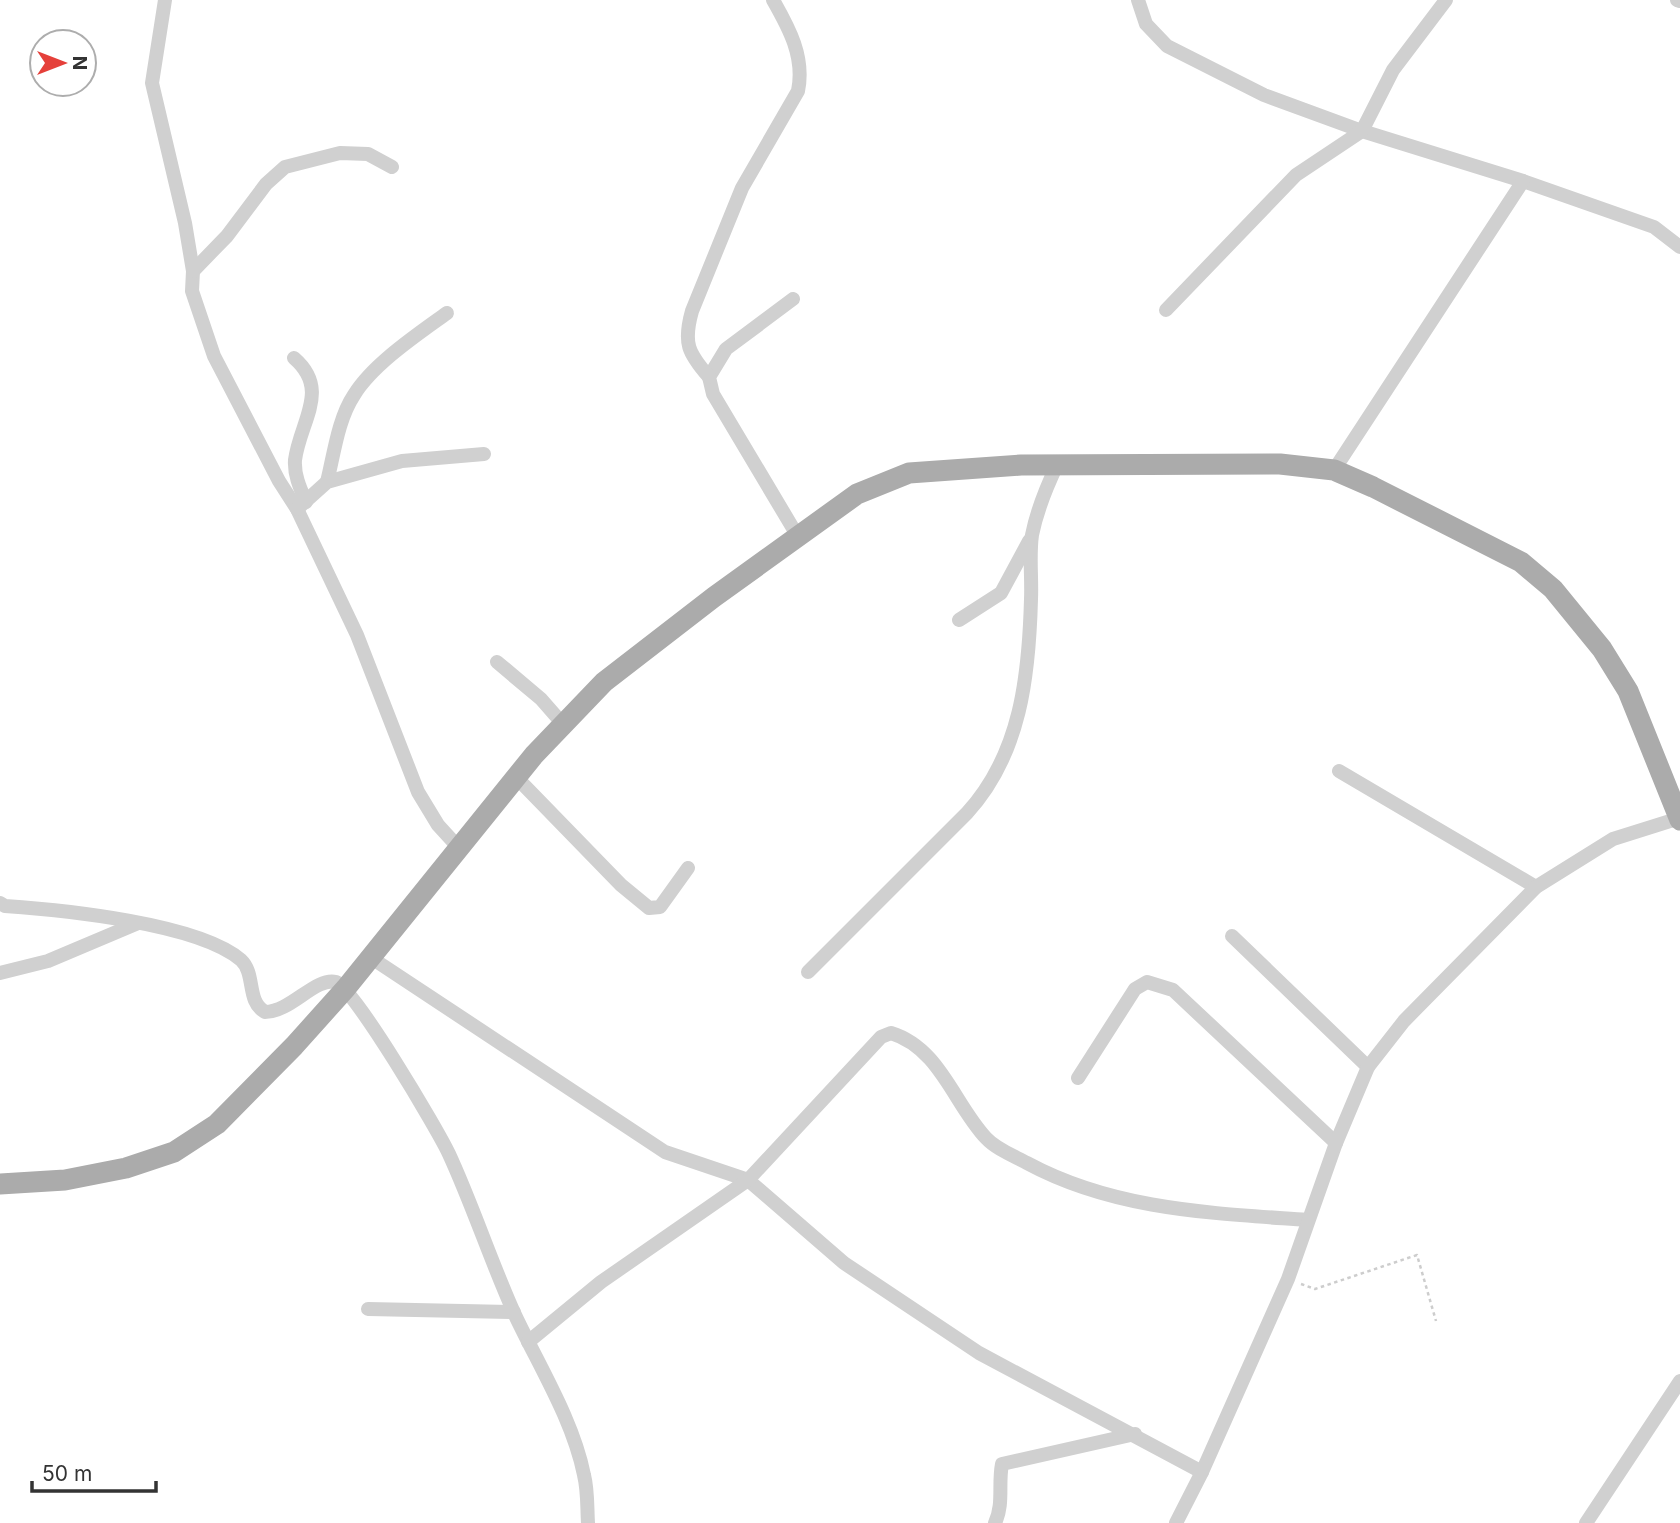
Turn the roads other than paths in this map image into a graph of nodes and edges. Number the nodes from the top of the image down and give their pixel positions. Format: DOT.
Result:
graph roads {
  1 [pos="165,0"];
  2 [pos="773,0"];
  3 [pos="1138,0"];
  4 [pos="1446,0"];
  5 [pos="1362,131"];
  6 [pos="392,167"];
  7 [pos="1523,181"];
  8 [pos="1680,247"];
  9 [pos="193,271"];
  10 [pos="793,299"];
  11 [pos="1166,310"];
  12 [pos="447,313"];
  13 [pos="294,359"];
  14 [pos="709,377"];
  15 [pos="484,454"];
  16 [pos="1057,465"];
  17 [pos="1334,470"];
  18 [pos="327,482"];
  19 [pos="302,505"];
  20 [pos="797,535"];
  21 [pos="1032,537"];
  22 [pos="959,620"];
  23 [pos="497,662"];
  24 [pos="562,723"];
  25 [pos="1339,771"];
  26 [pos="516,777"];
  27 [pos="1680,819"];
  28 [pos="459,848"];
  29 [pos="688,868"];
  30 [pos="1536,887"];
  31 [pos="0,903"];
  32 [pos="138,923"];
  33 [pos="1232,936"];
  34 [pos="370,957"];
  35 [pos="808,972"];
  36 [pos="0,973"];
  37 [pos="346,988"];
  38 [pos="1368,1067"];
  39 [pos="1078,1078"];
  40 [pos="1336,1143"];
  41 [pos="748,1181"];
  42 [pos="0,1184"];
  43 [pos="1307,1220"];
  44 [pos="368,1309"];
  45 [pos="514,1312"];
  46 [pos="528,1342"];
  47 [pos="1680,1381"];
  48 [pos="1135,1434"];
  49 [pos="1202,1472"];
  50 [pos="588,1523"];
  51 [pos="995,1523"];
  52 [pos="1176,1523"];
  53 [pos="1586,1523"];
  1 -- 9 [label="street"];
  2 -- 14 [label="street"];
  3 -- 5 [label="street"];
  4 -- 5 [label="street"];
  5 -- 7 [label="street"];
  5 -- 11 [label="street"];
  6 -- 9 [label="street"];
  7 -- 8 [label="street"];
  7 -- 17 [label="street"];
  9 -- 19 [label="street"];
  10 -- 14 [label="street"];
  12 -- 18 [label="street"];
  13 -- 19 [label="street"];
  14 -- 20 [label="street"];
  15 -- 18 [label="street"];
  16 -- 17 [label="main road"];
  16 -- 20 [label="main road"];
  16 -- 21 [label="street"];
  17 -- 27 [label="main road"];
  18 -- 19 [label="street"];
  19 -- 28 [label="street"];
  20 -- 24 [label="main road"];
  21 -- 22 [label="street"];
  21 -- 35 [label="street"];
  23 -- 24 [label="street"];
  24 -- 26 [label="main road"];
  25 -- 30 [label="street"];
  26 -- 28 [label="main road"];
  26 -- 29 [label="street"];
  27 -- 30 [label="street"];
  28 -- 34 [label="main road"];
  30 -- 38 [label="street"];
  31 -- 32 [label="street"];
  32 -- 36 [label="street"];
  32 -- 37 [label="street"];
  33 -- 38 [label="street"];
  34 -- 37 [label="main road"];
  34 -- 41 [label="street"];
  37 -- 42 [label="main road"];
  37 -- 45 [label="street"];
  38 -- 40 [label="street"];
  39 -- 40 [label="street"];
  40 -- 43 [label="street"];
  41 -- 43 [label="street"];
  41 -- 46 [label="street"];
  41 -- 48 [label="street"];
  43 -- 49 [label="street"];
  44 -- 45 [label="street"];
  45 -- 46 [label="street"];
  46 -- 50 [label="street"];
  47 -- 53 [label="street"];
  48 -- 49 [label="street"];
  48 -- 51 [label="street"];
  49 -- 52 [label="street"];
}
